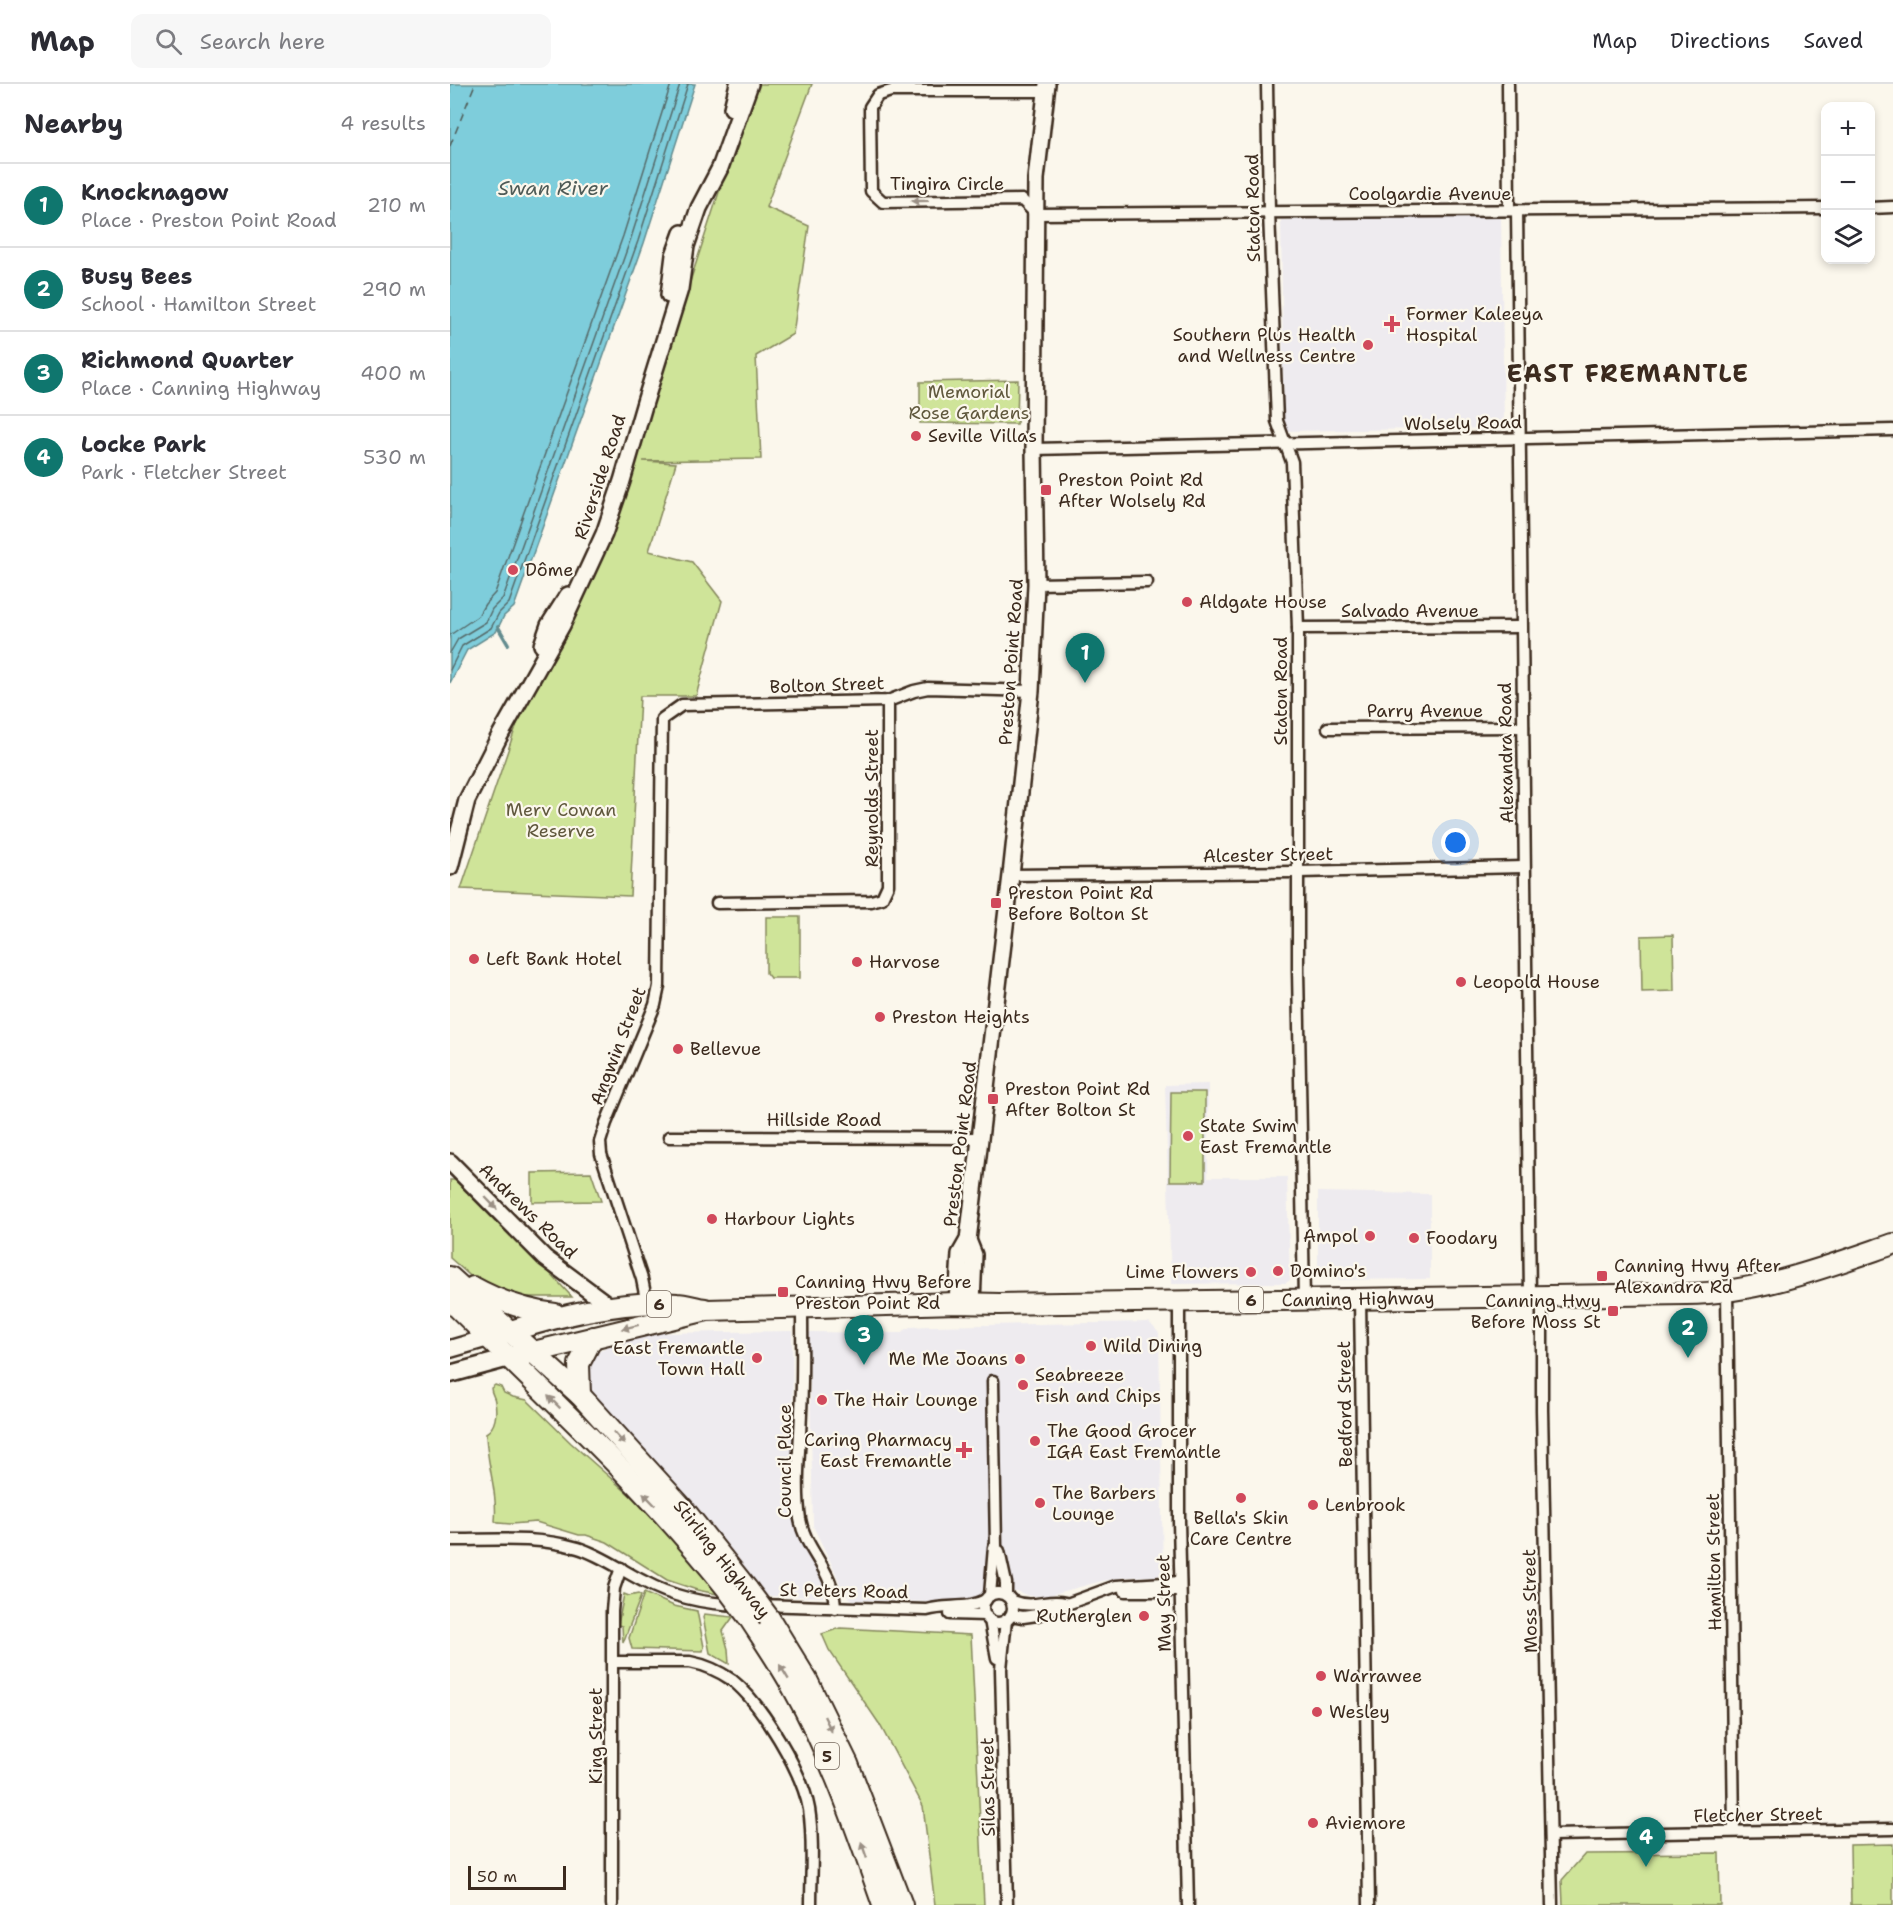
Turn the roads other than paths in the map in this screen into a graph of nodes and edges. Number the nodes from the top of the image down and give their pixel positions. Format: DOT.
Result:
graph roads {
  1 [pos="738,84"];
  2 [pos="750,84"];
  3 [pos="1267,84"];
  4 [pos="1508,84"];
  5 [pos="1046,87"];
  6 [pos="1875,207"];
  7 [pos="1893,207"];
  8 [pos="1821,208"];
  9 [pos="1513,210"];
  10 [pos="1269,212"];
  11 [pos="1035,214"];
  12 [pos="1893,430"];
  13 [pos="1519,438"];
  14 [pos="1284,443"];
  15 [pos="1034,449"];
  16 [pos="1147,582"];
  17 [pos="1036,584"];
  18 [pos="1521,627"];
  19 [pos="1298,628"];
  20 [pos="1030,691"];
  21 [pos="888,701"];
  22 [pos="662,719"];
  23 [pos="1523,727"];
  24 [pos="1328,728"];
  25 [pos="450,824"];
  26 [pos="450,867"];
  27 [pos="1524,867"];
  28 [pos="1298,872"];
  29 [pos="1011,875"];
  30 [pos="717,903"];
  31 [pos="669,1137"];
  32 [pos="980,1138"];
  33 [pos="450,1162"];
  34 [pos="1893,1244"];
  35 [pos="451,1278"];
  36 [pos="1727,1292"];
  37 [pos="1536,1296"];
  38 [pos="1360,1299"];
  39 [pos="450,1300"];
  40 [pos="1304,1300"];
  41 [pos="1179,1301"];
  42 [pos="964,1303"];
  43 [pos="647,1304"];
  44 [pos="802,1306"];
  45 [pos="611,1307"];
  46 [pos="707,1310"];
  47 [pos="562,1316"];
  48 [pos="511,1331"];
  49 [pos="488,1338"];
  50 [pos="592,1338"];
  51 [pos="450,1349"];
  52 [pos="534,1352"];
  53 [pos="509,1358"];
  54 [pos="450,1374"];
  55 [pos="993,1381"];
  56 [pos="580,1395"];
  57 [pos="450,1540"];
  58 [pos="996,1546"];
  59 [pos="621,1568"];
  60 [pos="1180,1586"];
  61 [pos="988,1598"];
  62 [pos="1009,1598"];
  63 [pos="1065,1603"];
  64 [pos="835,1608"];
  65 [pos="927,1610"];
  66 [pos="988,1618"];
  67 [pos="1009,1618"];
  68 [pos="613,1662"];
  69 [pos="1001,1669"];
  70 [pos="1893,1829"];
  71 [pos="1734,1832"];
  72 [pos="1551,1835"];
  73 [pos="612,1905"];
  74 [pos="811,1905"];
  75 [pos="883,1905"];
  76 [pos="902,1905"];
  77 [pos="1007,1905"];
  78 [pos="1188,1905"];
  79 [pos="1369,1905"];
  80 [pos="1552,1905"];
  1 -- 25 [label="street, Riverside Road"];
  2 -- 26 [label="street, Riverside Road"];
  3 -- 10 [label="street, Staton Road"];
  4 -- 9 [label="street, Alexandra Road"];
  5 -- 11 [label="street, Preston Point Road"];
  11 -- 5 [label="street, Tingira Circle, one-way"];
  6 -- 7 [label="street"];
  8 -- 9 [label="street, Coolgardie Avenue"];
  9 -- 10 [label="street, Coolgardie Avenue"];
  9 -- 13 [label="street, Alexandra Road"];
  10 -- 11 [label="street, Coolgardie Avenue"];
  10 -- 14 [label="street, Staton Road"];
  11 -- 15 [label="street, Preston Point Road"];
  12 -- 13 [label="street, Wolsely Road"];
  13 -- 14 [label="street, Wolsely Road"];
  13 -- 18 [label="street, Alexandra Road"];
  14 -- 15 [label="street, Wolsely Road"];
  14 -- 19 [label="street, Staton Road"];
  15 -- 17 [label="street, Preston Point Road"];
  16 -- 17 [label="street"];
  17 -- 20 [label="street, Preston Point Road"];
  18 -- 19 [label="street, Salvado Avenue"];
  18 -- 23 [label="street, Alexandra Road"];
  19 -- 28 [label="street, Staton Road"];
  20 -- 21 [label="street, Bolton Street"];
  20 -- 29 [label="street, Preston Point Road"];
  21 -- 22 [label="street, Bolton Street"];
  21 -- 30 [label="street, Reynolds Street"];
  22 -- 43 [label="street, Angwin Street"];
  23 -- 24 [label="street, Parry Avenue"];
  23 -- 27 [label="street, Alexandra Road"];
  27 -- 28 [label="street, Alcester Street"];
  27 -- 37 [label="street, Alexandra Road"];
  28 -- 29 [label="street, Alcester Street"];
  28 -- 40 [label="street, Staton Road"];
  29 -- 32 [label="street, Preston Point Road"];
  31 -- 32 [label="street, Hillside Road"];
  32 -- 42 [label="street, Preston Point Road"];
  33 -- 45 [label="street, Andrews Road, one-way"];
  34 -- 36 [label="highway, Canning Highway / 6"];
  35 -- 47 [label="highway"];
  35 -- 48 [label="highway, Stirling Highway / 5"];
  36 -- 37 [label="highway, Canning Highway / 6"];
  36 -- 71 [label="street, Hamilton Street"];
  37 -- 38 [label="highway, Canning Highway / 6"];
  37 -- 72 [label="street, Moss Street"];
  38 -- 40 [label="highway, Canning Highway / 6"];
  38 -- 79 [label="street, Bedford Street"];
  39 -- 49 [label="highway, Stirling Highway / 5"];
  40 -- 41 [label="highway, Canning Highway / 6"];
  41 -- 42 [label="highway, Canning Highway / 6"];
  41 -- 60 [label="street, May Street"];
  42 -- 44 [label="highway, Canning Highway / 6"];
  43 -- 45 [label="highway, Canning Highway / 6"];
  43 -- 46 [label="highway, Canning Highway / 6"];
  44 -- 46 [label="highway, Canning Highway / 6"];
  44 -- 64 [label="street, Council Place"];
  45 -- 47 [label="highway, Canning Highway / 6"];
  46 -- 50 [label="highway, Canning Highway / 6, one-way"];
  47 -- 48 [label="highway, Canning Highway / 6"];
  48 -- 49 [label="highway, Canning Highway / 6"];
  48 -- 52 [label="highway, Stirling Highway / 5"];
  49 -- 51 [label="main road, Canning Highway / 6"];
  49 -- 53 [label="highway, Stirling Highway / 5"];
  50 -- 52 [label="highway, Canning Highway / 6"];
  50 -- 56 [label="highway"];
  52 -- 53 [label="highway, Canning Highway / 6"];
  52 -- 56 [label="highway, Stirling Highway / 5"];
  53 -- 54 [label="main road, Canning Highway / 6"];
  75 -- 53 [label="highway, Stirling Highway / 5, one-way, bridge"];
  55 -- 58 [label="street"];
  56 -- 76 [label="highway, Stirling Highway / 5, one-way, bridge"];
  57 -- 59 [label="street, St Peters Road"];
  58 -- 61 [label="street"];
  58 -- 62 [label="street"];
  59 -- 64 [label="street, St Peters Road"];
  59 -- 68 [label="street, King Street"];
  60 -- 63 [label="street"];
  60 -- 78 [label="street, May Street"];
  61 -- 62 [label="street"];
  61 -- 65 [label="street, St Peters Road"];
  61 -- 66 [label="street"];
  62 -- 63 [label="street"];
  62 -- 67 [label="street"];
  63 -- 67 [label="street"];
  64 -- 65 [label="street, St Peters Road"];
  65 -- 66 [label="street, St Peters Road"];
  66 -- 67 [label="street"];
  66 -- 69 [label="street, Silas Street"];
  67 -- 69 [label="street, Silas Street"];
  68 -- 73 [label="street, King Street"];
  68 -- 74 [label="street"];
  69 -- 77 [label="street, Silas Street"];
  70 -- 71 [label="street, Fletcher Street"];
  71 -- 72 [label="street, Fletcher Street"];
  72 -- 80 [label="street, Moss Street"];
}
